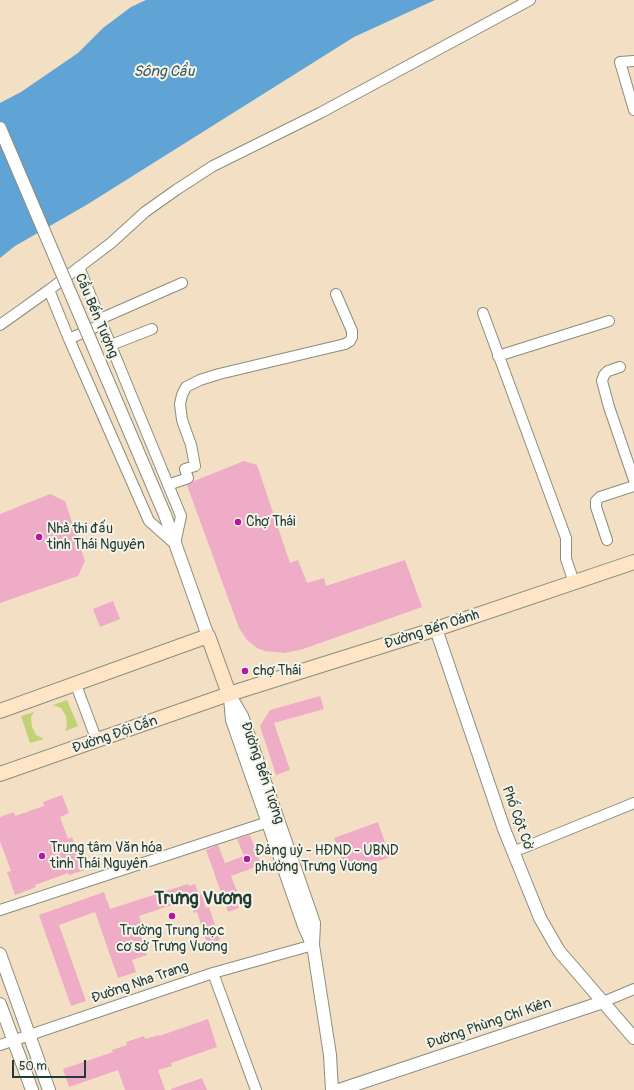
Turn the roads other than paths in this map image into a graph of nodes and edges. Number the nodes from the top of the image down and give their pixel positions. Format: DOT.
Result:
graph roads {
  1 [pos="530,0"];
  2 [pos="634,61"];
  3 [pos="634,110"];
  4 [pos="0,128"];
  5 [pos="79,267"];
  6 [pos="182,283"];
  7 [pos="49,290"];
  8 [pos="336,294"];
  9 [pos="483,313"];
  10 [pos="609,321"];
  11 [pos="101,322"];
  12 [pos="0,325"];
  13 [pos="152,329"];
  14 [pos="69,339"];
  15 [pos="111,345"];
  16 [pos="498,356"];
  17 [pos="620,368"];
  18 [pos="634,480"];
  19 [pos="168,485"];
  20 [pos="634,486"];
  21 [pos="165,515"];
  22 [pos="607,540"];
  23 [pos="175,544"];
  24 [pos="634,562"];
  25 [pos="574,582"];
  26 [pos="436,629"];
  27 [pos="208,636"];
  28 [pos="76,684"];
  29 [pos="229,694"];
  30 [pos="0,711"];
  31 [pos="97,741"];
  32 [pos="0,774"];
  33 [pos="634,803"];
  34 [pos="268,822"];
  35 [pos="513,852"];
  36 [pos="0,910"];
  37 [pos="313,945"];
  38 [pos="0,954"];
  39 [pos="213,973"];
  40 [pos="634,989"];
  41 [pos="602,1002"];
  42 [pos="0,1004"];
  43 [pos="29,1035"];
  44 [pos="634,1038"];
  45 [pos="13,1040"];
  46 [pos="0,1045"];
  47 [pos="32,1090"];
  48 [pos="49,1090"];
  49 [pos="256,1090"];
  50 [pos="332,1090"];
  51 [pos="339,1090"];
  1 -- 5 [label="street"];
  2 -- 3 [label="street"];
  4 -- 21 [label="street, Cầu Bến Tượng, bridge"];
  5 -- 7 [label="street"];
  5 -- 11 [label="street"];
  6 -- 11 [label="street"];
  7 -- 12 [label="street"];
  7 -- 14 [label="street"];
  8 -- 19 [label="street"];
  9 -- 16 [label="street"];
  10 -- 16 [label="street"];
  11 -- 14 [label="street"];
  11 -- 15 [label="street"];
  13 -- 15 [label="street"];
  14 -- 23 [label="street"];
  15 -- 19 [label="street"];
  16 -- 25 [label="street"];
  17 -- 18 [label="street"];
  19 -- 23 [label="street"];
  20 -- 22 [label="street"];
  21 -- 23 [label="street, Đường Bến Tượng"];
  23 -- 27 [label="street, Đường Bến Tượng"];
  24 -- 25 [label="main road, Đường Bến Oánh"];
  25 -- 26 [label="main road, Đường Bến Oánh"];
  26 -- 29 [label="main road, Đường Bến Oánh"];
  26 -- 35 [label="street, Phố Cột Cờ"];
  27 -- 28 [label="main road"];
  27 -- 29 [label="main road, Đường Bến Tượng"];
  28 -- 30 [label="main road"];
  28 -- 31 [label="street"];
  29 -- 31 [label="main road, Đường Đội Cấn"];
  29 -- 34 [label="street, Đường Bến Tượng"];
  29 -- 37 [label="street, Đường Bến Tượng"];
  31 -- 32 [label="main road, Đường Đội Cấn"];
  33 -- 35 [label="street"];
  34 -- 36 [label="street"];
  34 -- 37 [label="street, Đường Bến Tượng"];
  35 -- 41 [label="street, Phố Cột Cờ"];
  37 -- 39 [label="street, Đường Nha Trang"];
  37 -- 50 [label="street, Đường Bến Tượng"];
  38 -- 43 [label="street"];
  39 -- 43 [label="street, Đường Nha Trang"];
  39 -- 49 [label="street"];
  40 -- 41 [label="street"];
  41 -- 44 [label="street"];
  41 -- 51 [label="street, Đường Phùng Chí Kiên"];
  42 -- 45 [label="street"];
  43 -- 45 [label="street, Đường Nha Trang"];
  43 -- 48 [label="street"];
  45 -- 46 [label="street, Đường Nha Trang"];
  45 -- 47 [label="street"];
}
